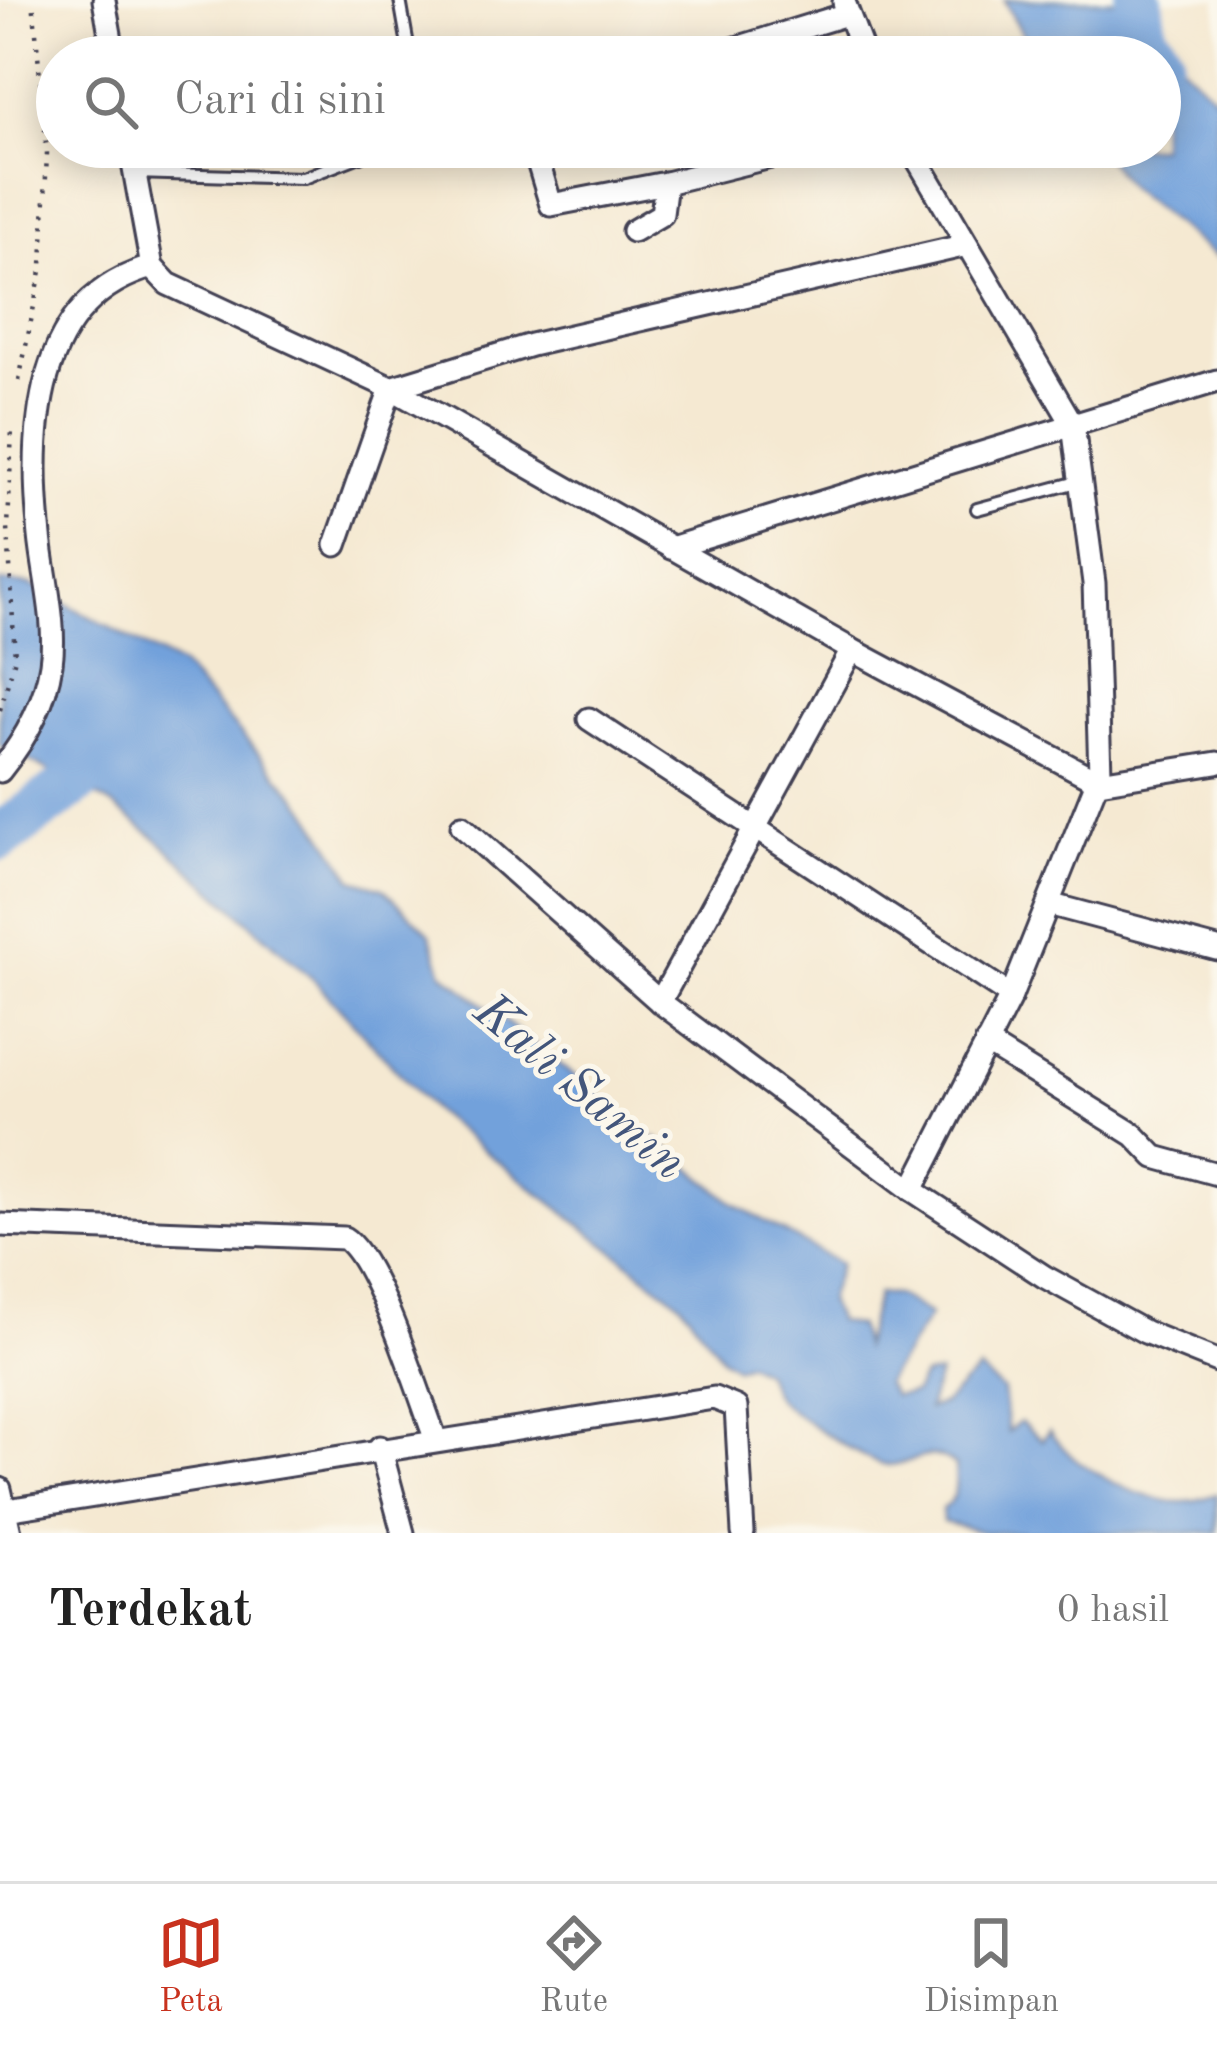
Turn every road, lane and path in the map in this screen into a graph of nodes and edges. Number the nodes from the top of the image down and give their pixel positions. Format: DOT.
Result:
graph roads {
  1 [pos="34,0"];
  2 [pos="104,0"];
  3 [pos="400,0"];
  4 [pos="845,7"];
  5 [pos="37,36"];
  6 [pos="110,36"];
  7 [pos="406,36"];
  8 [pos="765,36"];
  9 [pos="857,36"];
  10 [pos="46,168"];
  11 [pos="133,168"];
  12 [pos="328,168"];
  13 [pos="540,168"];
  14 [pos="726,168"];
  15 [pos="922,168"];
  16 [pos="134,173"];
  17 [pos="666,183"];
  18 [pos="633,231"];
  19 [pos="967,245"];
  20 [pos="152,267"];
  21 [pos="1217,381"];
  22 [pos="391,388"];
  23 [pos="17,396"];
  24 [pos="14,417"];
  25 [pos="1073,425"];
  26 [pos="1081,481"];
  27 [pos="977,509"];
  28 [pos="336,545"];
  29 [pos="671,548"];
  30 [pos="852,650"];
  31 [pos="0,710"];
  32 [pos="589,719"];
  33 [pos="1217,763"];
  34 [pos="0,771"];
  35 [pos="1099,782"];
  36 [pos="462,826"];
  37 [pos="754,826"];
  38 [pos="1052,905"];
  39 [pos="1217,949"];
  40 [pos="1011,996"];
  41 [pos="660,1002"];
  42 [pos="986,1042"];
  43 [pos="1217,1174"];
  44 [pos="911,1190"];
  45 [pos="0,1225"];
  46 [pos="1217,1361"];
  47 [pos="436,1440"];
  48 [pos="380,1447"];
  49 [pos="2,1504"];
  50 [pos="10,1533"];
  51 [pos="404,1533"];
  52 [pos="743,1533"];
  1 -- 5 [label="path"];
  2 -- 6 [label="street"];
  3 -- 7 [label="lane"];
  4 -- 8 [label="street"];
  4 -- 9 [label="street"];
  10 -- 23 [label="path"];
  11 -- 16 [label="street"];
  12 -- 16 [label="lane"];
  13 -- 17 [label="street"];
  14 -- 17 [label="street"];
  15 -- 19 [label="street"];
  16 -- 20 [label="street"];
  17 -- 18 [label="street"];
  19 -- 22 [label="street"];
  19 -- 25 [label="street"];
  20 -- 22 [label="street"];
  20 -- 34 [label="street"];
  21 -- 25 [label="street"];
  22 -- 28 [label="street"];
  22 -- 29 [label="street"];
  24 -- 31 [label="path"];
  25 -- 26 [label="street"];
  25 -- 29 [label="street"];
  26 -- 27 [label="lane"];
  26 -- 35 [label="street"];
  29 -- 30 [label="street"];
  30 -- 35 [label="street"];
  30 -- 37 [label="street"];
  32 -- 37 [label="street"];
  33 -- 35 [label="street"];
  35 -- 38 [label="street"];
  36 -- 41 [label="street"];
  37 -- 40 [label="street"];
  37 -- 41 [label="street"];
  38 -- 39 [label="street"];
  38 -- 40 [label="street"];
  40 -- 42 [label="street"];
  41 -- 44 [label="street"];
  42 -- 43 [label="street"];
  42 -- 44 [label="street"];
  44 -- 46 [label="street"];
  45 -- 47 [label="street"];
  47 -- 48 [label="street"];
  47 -- 52 [label="street"];
  48 -- 49 [label="street"];
  48 -- 51 [label="street"];
  49 -- 50 [label="street"];
}
